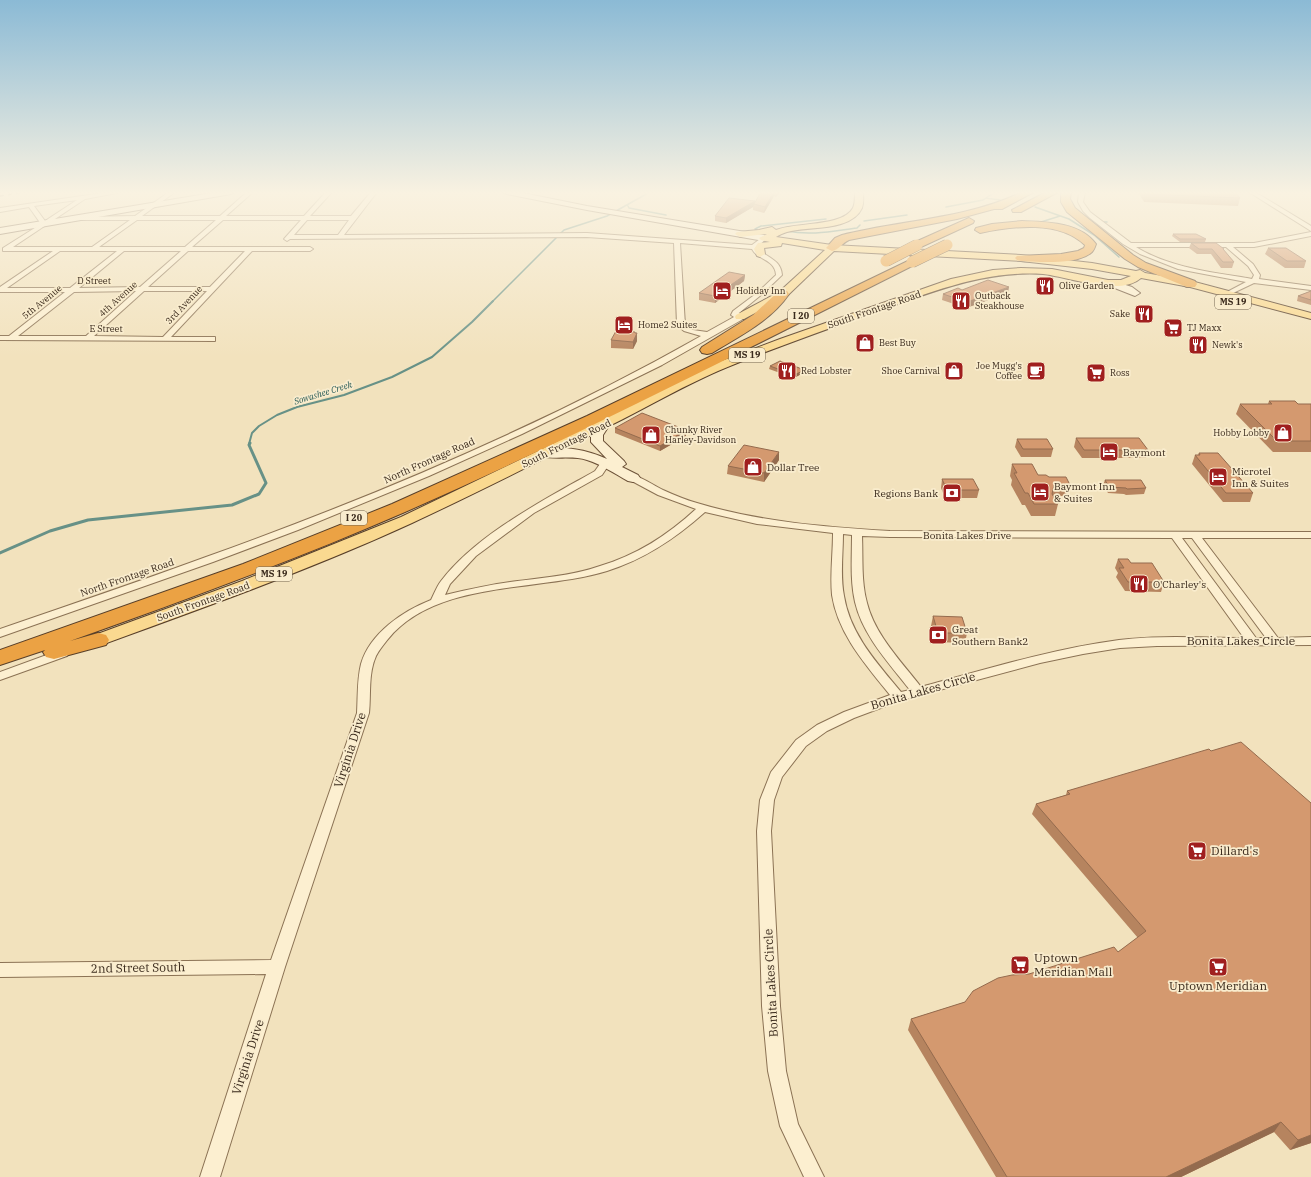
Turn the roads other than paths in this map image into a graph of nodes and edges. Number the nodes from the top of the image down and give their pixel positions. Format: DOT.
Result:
graph roads {
  1 [pos="97,247"];
  2 [pos="190,247"];
  3 [pos="677,247"];
  4 [pos="736,247"];
  5 [pos="759,247"];
  6 [pos="795,247"];
  7 [pos="799,247"];
  8 [pos="913,247"];
  9 [pos="943,247"];
  10 [pos="1091,247"];
  11 [pos="1117,247"];
  12 [pos="1132,247"];
  13 [pos="1229,247"];
  14 [pos="832,248"];
  15 [pos="250,249"];
  16 [pos="277,249"];
  17 [pos="310,249"];
  18 [pos="756,249"];
  19 [pos="3,250"];
  20 [pos="58,250"];
  21 [pos="93,250"];
  22 [pos="122,250"];
  23 [pos="187,250"];
  24 [pos="810,253"];
  25 [pos="1022,258"];
  26 [pos="946,263"];
  27 [pos="961,270"];
  28 [pos="1139,272"];
  29 [pos="1255,280"];
  30 [pos="955,281"];
  31 [pos="1110,283"];
  32 [pos="1191,284"];
  33 [pos="1311,288"];
  34 [pos="0,290"];
  35 [pos="72,290"];
  36 [pos="142,290"];
  37 [pos="211,290"];
  38 [pos="1135,293"];
  39 [pos="1230,293"];
  40 [pos="782,294"];
  41 [pos="1311,316"];
  42 [pos="740,317"];
  43 [pos="1311,324"];
  44 [pos="709,335"];
  45 [pos="0,338"];
  46 [pos="11,338"];
  47 [pos="87,338"];
  48 [pos="165,339"];
  49 [pos="212,339"];
  50 [pos="696,359"];
  51 [pos="604,424"];
  52 [pos="545,454"];
  53 [pos="605,463"];
  54 [pos="633,478"];
  55 [pos="703,508"];
  56 [pos="838,531"];
  57 [pos="856,533"];
  58 [pos="1194,534"];
  59 [pos="1175,535"];
  60 [pos="1311,535"];
  61 [pos="436,601"];
  62 [pos="0,633"];
  63 [pos="98,640"];
  64 [pos="1252,641"];
  65 [pos="1275,641"];
  66 [pos="1311,641"];
  67 [pos="0,648"];
  68 [pos="0,658"];
  69 [pos="0,667"];
  70 [pos="0,676"];
  71 [pos="918,691"];
  72 [pos="898,697"];
  73 [pos="277,967"];
  74 [pos="0,970"];
  75 [pos="210,1177"];
  76 [pos="814,1177"];
  1 -- 21 [label="street"];
  2 -- 23 [label="street, 4th Avenue"];
  3 -- 44 [label="street"];
  4 -- 18 [label="street"];
  5 -- 18 [label="main road"];
  6 -- 24 [label="main road"];
  7 -- 24 [label="main road"];
  8 -- 50 [label="highway, I 20, bridge"];
  9 -- 68 [label="highway, I 20, bridge"];
  10 -- 25 [label="highway"];
  11 -- 28 [label="highway"];
  12 -- 29 [label="street"];
  13 -- 29 [label="street"];
  14 -- 24 [label="main road"];
  14 -- 24 [label="main road"];
  14 -- 25 [label="main road"];
  14 -- 28 [label="main road"];
  15 -- 16 [label="street"];
  15 -- 23 [label="street"];
  15 -- 37 [label="street, 3rd Avenue"];
  16 -- 17 [label="street"];
  18 -- 42 [label="street"];
  19 -- 20 [label="street"];
  20 -- 21 [label="street"];
  20 -- 34 [label="street"];
  21 -- 22 [label="street"];
  22 -- 23 [label="street"];
  22 -- 35 [label="street, 5th Avenue"];
  23 -- 36 [label="street, 4th Avenue"];
  24 -- 26 [label="main road"];
  24 -- 40 [label="main road"];
  25 -- 28 [label="main road, MS 19"];
  27 -- 30 [label="main road"];
  28 -- 31 [label="main road, South Frontage Road / MS 19"];
  28 -- 32 [label="highway"];
  28 -- 43 [label="main road, MS 19"];
  29 -- 33 [label="street"];
  29 -- 39 [label="street"];
  30 -- 31 [label="main road, South Frontage Road / MS 19"];
  30 -- 51 [label="main road, South Frontage Road / MS 19"];
  31 -- 38 [label="street"];
  32 -- 39 [label="main road, MS 19"];
  34 -- 35 [label="street, D Street"];
  35 -- 36 [label="street, D Street"];
  35 -- 46 [label="street, 5th Avenue"];
  36 -- 37 [label="street, D Street"];
  36 -- 47 [label="street, 4th Avenue"];
  37 -- 48 [label="street, 3rd Avenue"];
  39 -- 41 [label="main road, MS 19"];
  40 -- 42 [label="main road"];
  40 -- 50 [label="highway"];
  42 -- 44 [label="street, North Frontage Road"];
  44 -- 62 [label="street, North Frontage Road"];
  45 -- 46 [label="street, E Street"];
  46 -- 47 [label="street, E Street"];
  47 -- 48 [label="street, E Street"];
  48 -- 49 [label="street, E Street"];
  50 -- 67 [label="highway, I 20"];
  51 -- 52 [label="main road, South Frontage Road / MS 19"];
  51 -- 54 [label="street"];
  52 -- 53 [label="street"];
  52 -- 63 [label="main road, South Frontage Road / MS 19"];
  53 -- 54 [label="street"];
  53 -- 61 [label="street"];
  54 -- 55 [label="street, Bonita Lakes Drive"];
  55 -- 56 [label="street, Bonita Lakes Drive"];
  55 -- 61 [label="street, Virginia Drive"];
  56 -- 57 [label="street, Bonita Lakes Drive"];
  56 -- 72 [label="street"];
  57 -- 59 [label="street, Bonita Lakes Drive"];
  57 -- 71 [label="street"];
  58 -- 59 [label="street, Bonita Lakes Drive"];
  58 -- 60 [label="street, Bonita Lakes Drive"];
  58 -- 65 [label="street"];
  59 -- 64 [label="street"];
  61 -- 73 [label="street, Virginia Drive"];
  63 -- 69 [label="highway, MS 19"];
  63 -- 70 [label="street, South Frontage Road"];
  64 -- 65 [label="street, Bonita Lakes Circle"];
  64 -- 71 [label="street, Bonita Lakes Circle"];
  65 -- 66 [label="street, Bonita Lakes Circle"];
  71 -- 72 [label="street, Bonita Lakes Circle"];
  72 -- 76 [label="street, Bonita Lakes Circle"];
  73 -- 74 [label="street, 2nd Street South"];
  73 -- 75 [label="street, Virginia Drive"];
}
